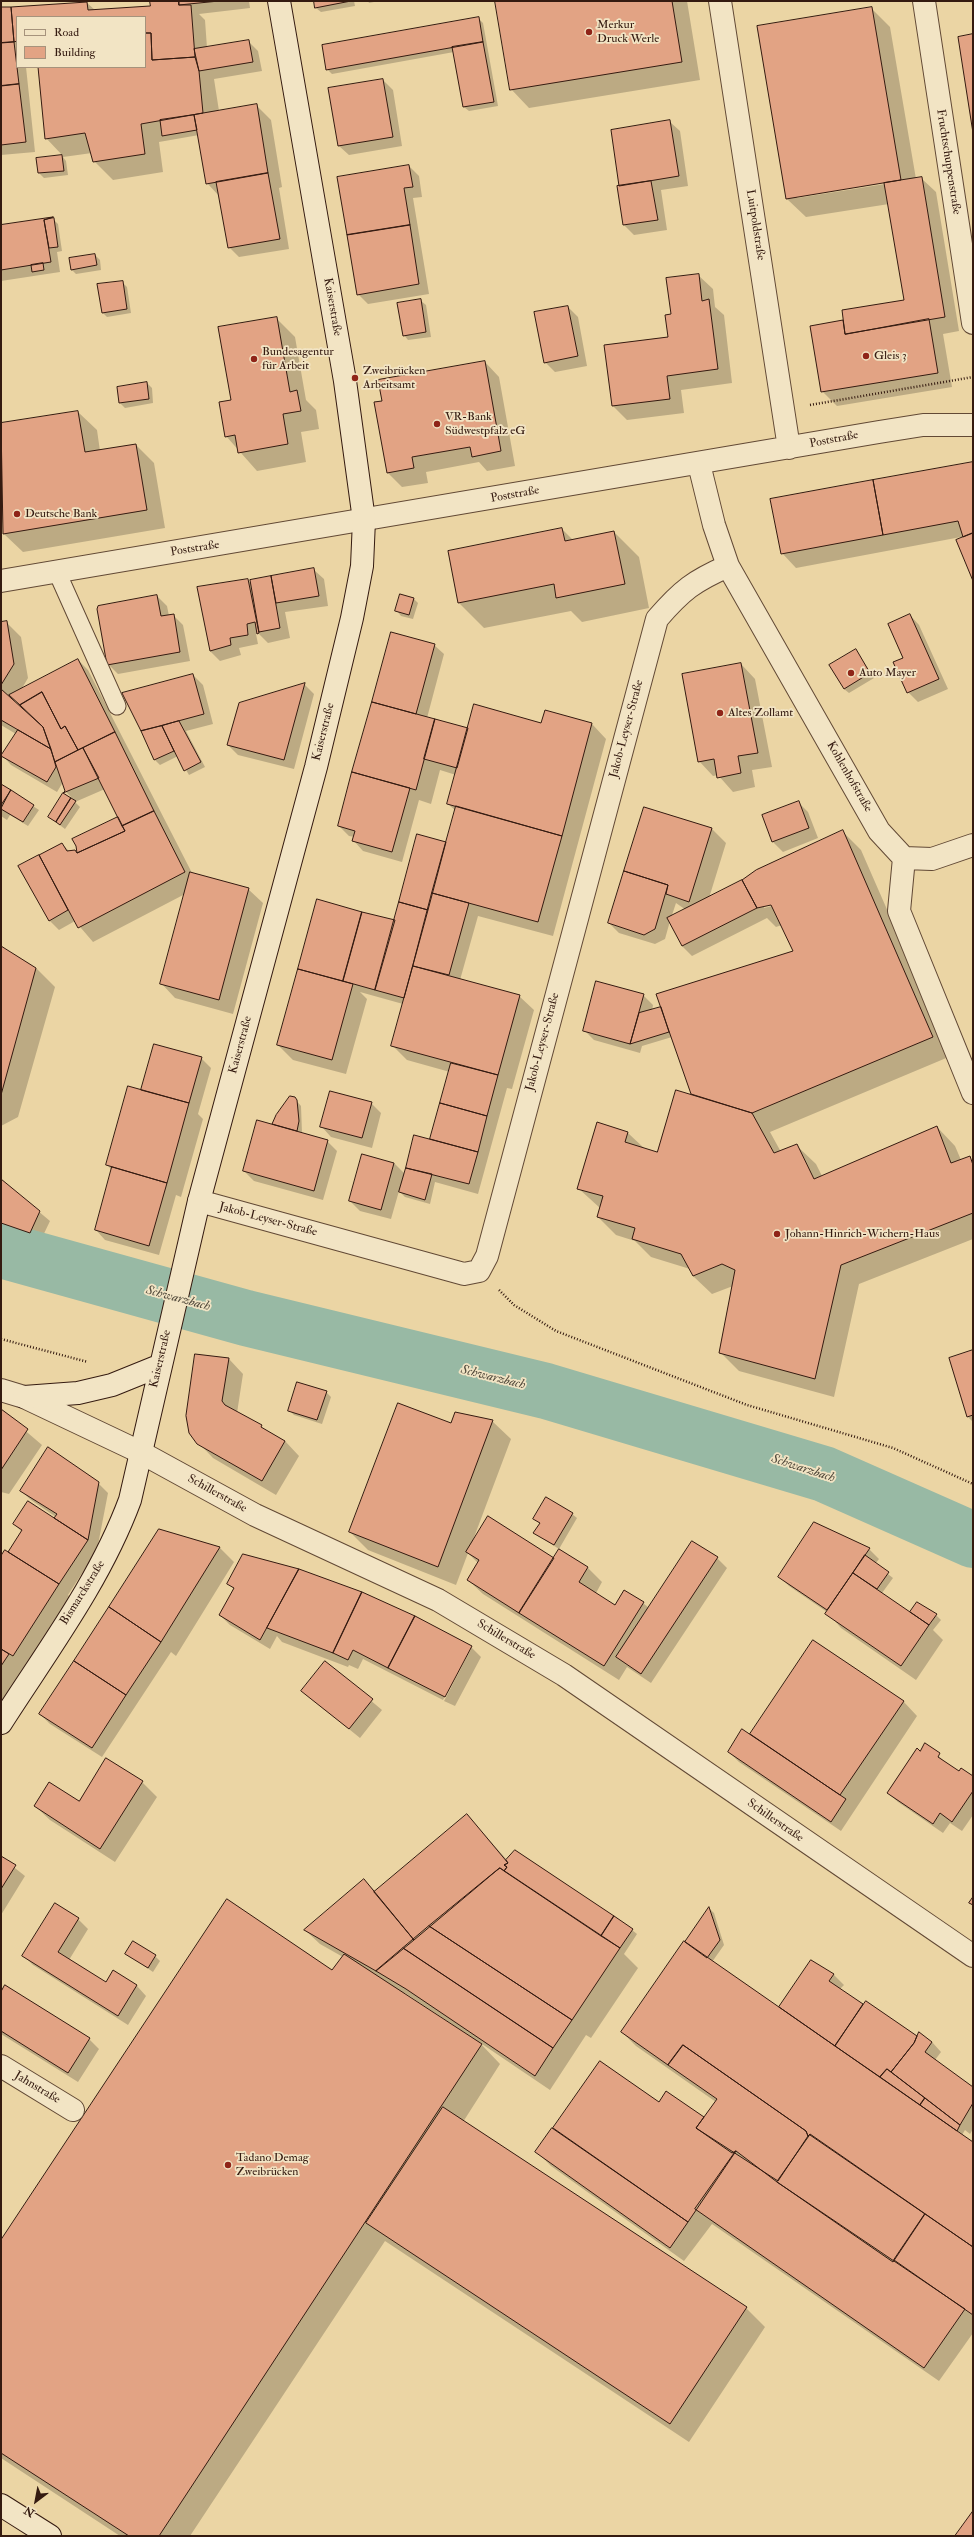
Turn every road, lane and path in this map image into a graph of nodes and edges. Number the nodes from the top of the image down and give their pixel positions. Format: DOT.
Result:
graph roads {
  1 [pos="279,1"];
  2 [pos="720,1"];
  3 [pos="924,1"];
  4 [pos="973,317"];
  5 [pos="973,377"];
  6 [pos="785,410"];
  7 [pos="973,425"];
  8 [pos="790,448"];
  9 [pos="699,464"];
  10 [pos="364,520"];
  11 [pos="728,566"];
  12 [pos="57,572"];
  13 [pos="1,581"];
  14 [pos="117,706"];
  15 [pos="973,845"];
  16 [pos="904,858"];
  17 [pos="973,1094"];
  18 [pos="199,1201"];
  19 [pos="479,1271"];
  20 [pos="1,1339"];
  21 [pos="160,1361"];
  22 [pos="92,1363"];
  23 [pos="1,1390"];
  24 [pos="24,1397"];
  25 [pos="140,1452"];
  26 [pos="973,1484"];
  27 [pos="1,1723"];
  28 [pos="973,1956"];
  29 [pos="1,2066"];
  30 [pos="73,2110"];
  31 [pos="1,2505"];
  32 [pos="50,2536"];
  1 -- 10 [label="street, Kaiserstraße"];
  2 -- 6 [label="street, Luitpoldstraße"];
  3 -- 4 [label="street, Fruchtschuppenstraße"];
  5 -- 6 [label="path"];
  6 -- 8 [label="street, Luitpoldstraße"];
  7 -- 8 [label="street, Poststraße"];
  8 -- 9 [label="street, Poststraße"];
  9 -- 10 [label="street, Poststraße"];
  9 -- 11 [label="street, Kohlenhofstraße"];
  10 -- 12 [label="street, Poststraße"];
  10 -- 18 [label="street, Kaiserstraße"];
  11 -- 16 [label="street, Kohlenhofstraße"];
  11 -- 19 [label="street, Jakob-Leyser-Straße"];
  12 -- 13 [label="street, Poststraße"];
  12 -- 14 [label="lane"];
  15 -- 16 [label="street"];
  16 -- 17 [label="street"];
  18 -- 19 [label="street, Jakob-Leyser-Straße"];
  18 -- 21 [label="street, Kaiserstraße"];
  19 -- 26 [label="path"];
  20 -- 22 [label="path"];
  21 -- 24 [label="street"];
  21 -- 25 [label="street, Kaiserstraße"];
  23 -- 24 [label="street, Schillerstraße"];
  24 -- 25 [label="street, Schillerstraße"];
  25 -- 27 [label="street, Bismarckstraße"];
  25 -- 28 [label="street, Schillerstraße"];
  29 -- 30 [label="street, Jahnstraße"];
  31 -- 32 [label="street"];
}
